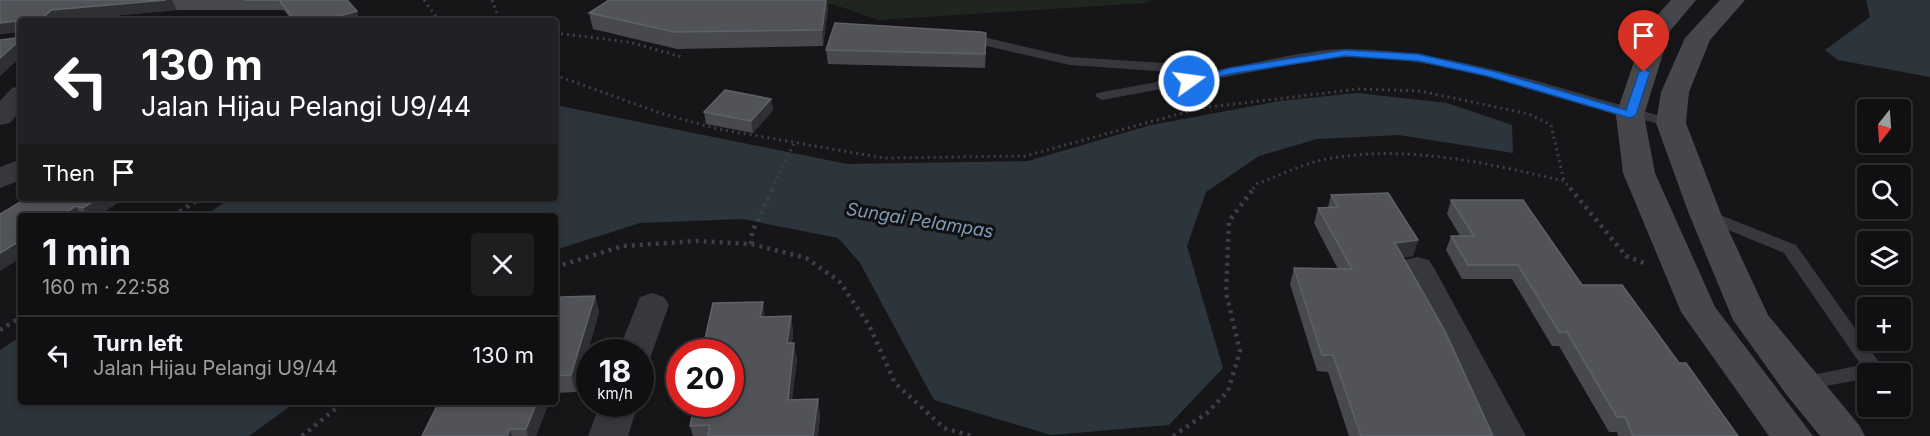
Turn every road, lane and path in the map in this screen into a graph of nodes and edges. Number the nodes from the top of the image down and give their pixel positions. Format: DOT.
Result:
graph roads {
  1 [pos="424,0"];
  2 [pos="492,0"];
  3 [pos="1684,0"];
  4 [pos="1733,0"];
  5 [pos="438,18"];
  6 [pos="499,18"];
  7 [pos="558,33"];
  8 [pos="951,37"];
  9 [pos="682,57"];
  10 [pos="1230,71"];
  11 [pos="558,76"];
  12 [pos="1102,96"];
  13 [pos="18,97"];
  14 [pos="1630,115"];
  15 [pos="0,117"];
  16 [pos="1671,123"];
  17 [pos="794,143"];
  18 [pos="18,170"];
  19 [pos="0,179"];
  20 [pos="1564,181"];
  21 [pos="196,201"];
  22 [pos="178,213"];
  23 [pos="1704,214"];
  24 [pos="752,244"];
  25 [pos="558,266"];
  26 [pos="1418,268"];
  27 [pos="1681,271"];
  28 [pos="652,305"];
  29 [pos="18,319"];
  30 [pos="0,330"];
  31 [pos="640,339"];
  32 [pos="1800,384"];
  33 [pos="341,405"];
  34 [pos="615,417"];
  35 [pos="302,436"];
  36 [pos="608,436"];
  37 [pos="972,436"];
  38 [pos="1173,436"];
  39 [pos="1506,436"];
  40 [pos="1792,436"];
  41 [pos="1844,436"];
  1 -- 5 [label="path"];
  2 -- 6 [label="path"];
  3 -- 14 [label="street"];
  4 -- 16 [label="street"];
  7 -- 9 [label="path"];
  8 -- 10 [label="lane"];
  10 -- 12 [label="lane"];
  10 -- 14 [label="lane"];
  11 -- 17 [label="path"];
  13 -- 15 [label="street"];
  14 -- 16 [label="lane"];
  14 -- 27 [label="street"];
  16 -- 23 [label="street"];
  17 -- 20 [label="path"];
  17 -- 24 [label="path"];
  18 -- 19 [label="street"];
  20 -- 27 [label="path"];
  20 -- 38 [label="path"];
  21 -- 22 [label="path"];
  23 -- 32 [label="street"];
  23 -- 32 [label="lane"];
  24 -- 25 [label="path"];
  24 -- 37 [label="path"];
  26 -- 39 [label="street"];
  27 -- 40 [label="street"];
  28 -- 31 [label="street"];
  29 -- 30 [label="path"];
  32 -- 41 [label="street"];
  33 -- 35 [label="path"];
  34 -- 36 [label="street"];
}
